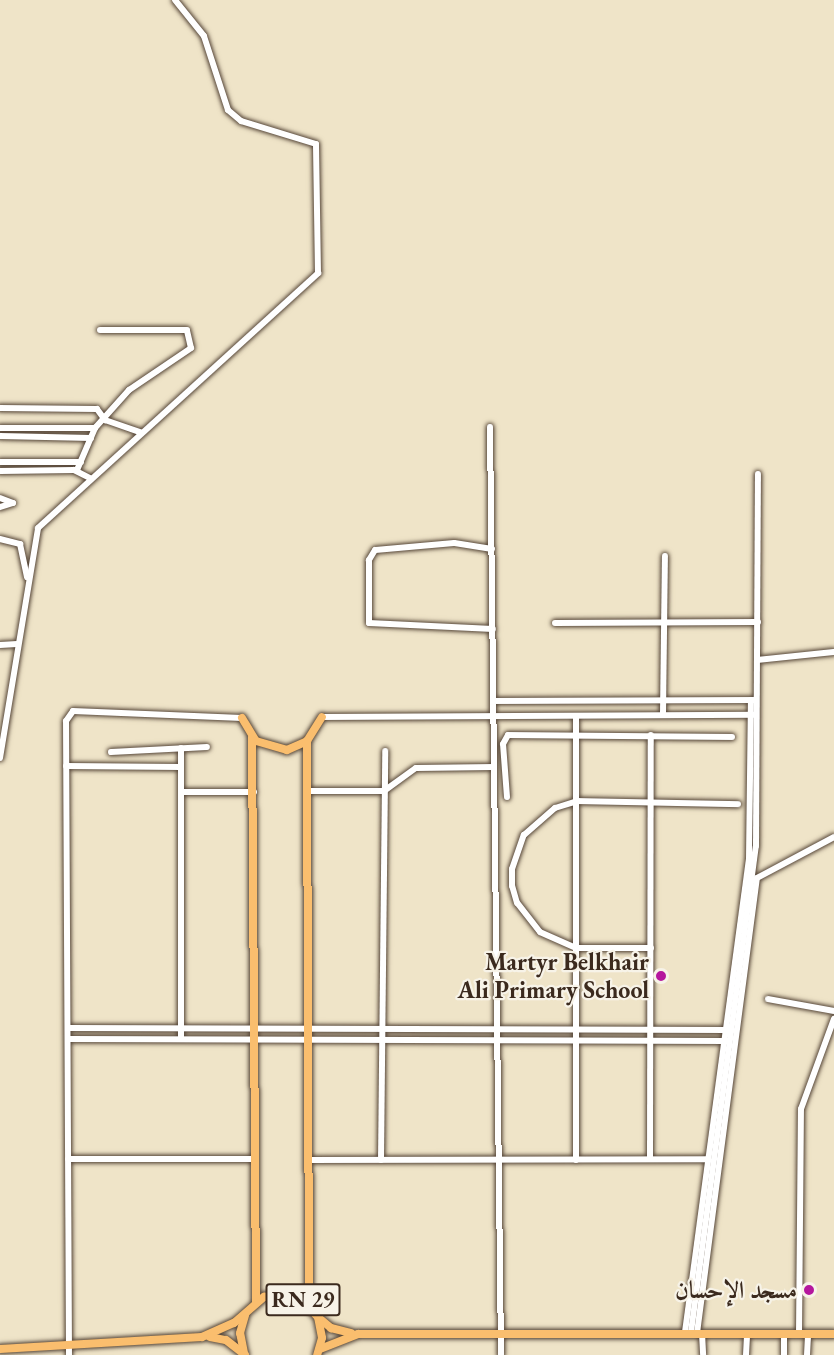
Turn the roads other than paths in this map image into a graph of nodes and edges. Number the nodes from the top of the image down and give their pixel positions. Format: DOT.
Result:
graph roads {
  1 [pos="175,0"];
  2 [pos="100,330"];
  3 [pos="0,408"];
  4 [pos="105,420"];
  5 [pos="0,428"];
  6 [pos="95,428"];
  7 [pos="490,428"];
  8 [pos="140,432"];
  9 [pos="0,436"];
  10 [pos="91,438"];
  11 [pos="0,462"];
  12 [pos="81,462"];
  13 [pos="77,470"];
  14 [pos="0,471"];
  15 [pos="758,474"];
  16 [pos="90,478"];
  17 [pos="0,498"];
  18 [pos="0,507"];
  19 [pos="0,539"];
  20 [pos="492,549"];
  21 [pos="665,556"];
  22 [pos="27,577"];
  23 [pos="758,622"];
  24 [pos="555,623"];
  25 [pos="664,623"];
  26 [pos="493,629"];
  27 [pos="17,644"];
  28 [pos="0,645"];
  29 [pos="834,652"];
  30 [pos="757,660"];
  31 [pos="664,699"];
  32 [pos="754,700"];
  33 [pos="494,701"];
  34 [pos="663,714"];
  35 [pos="754,715"];
  36 [pos="576,716"];
  37 [pos="322,717"];
  38 [pos="242,718"];
  39 [pos="494,718"];
  40 [pos="575,734"];
  41 [pos="651,735"];
  42 [pos="252,737"];
  43 [pos="732,737"];
  44 [pos="308,741"];
  45 [pos="207,747"];
  46 [pos="181,748"];
  47 [pos="385,751"];
  48 [pos="111,752"];
  49 [pos="0,758"];
  50 [pos="66,766"];
  51 [pos="181,767"];
  52 [pos="494,767"];
  53 [pos="308,791"];
  54 [pos="384,791"];
  55 [pos="181,792"];
  56 [pos="254,792"];
  57 [pos="507,797"];
  58 [pos="575,802"];
  59 [pos="651,802"];
  60 [pos="738,804"];
  61 [pos="834,837"];
  62 [pos="576,948"];
  63 [pos="651,948"];
  64 [pos="768,999"];
  65 [pos="834,1011"];
  66 [pos="834,1019"];
  67 [pos="68,1028"];
  68 [pos="181,1028"];
  69 [pos="255,1029"];
  70 [pos="310,1029"];
  71 [pos="382,1029"];
  72 [pos="498,1029"];
  73 [pos="576,1030"];
  74 [pos="653,1030"];
  75 [pos="726,1030"];
  76 [pos="68,1039"];
  77 [pos="181,1039"];
  78 [pos="255,1039"];
  79 [pos="310,1040"];
  80 [pos="381,1040"];
  81 [pos="498,1040"];
  82 [pos="576,1040"];
  83 [pos="650,1041"];
  84 [pos="724,1041"];
  85 [pos="68,1159"];
  86 [pos="256,1159"];
  87 [pos="709,1159"];
  88 [pos="310,1160"];
  89 [pos="381,1160"];
  90 [pos="499,1160"];
  91 [pos="576,1160"];
  92 [pos="650,1160"];
  93 [pos="256,1302"];
  94 [pos="309,1304"];
  95 [pos="247,1311"];
  96 [pos="318,1317"];
  97 [pos="501,1332"];
  98 [pos="694,1333"];
  99 [pos="358,1334"];
  100 [pos="747,1334"];
  101 [pos="784,1334"];
  102 [pos="804,1334"];
  103 [pos="834,1334"];
  104 [pos="202,1337"];
  105 [pos="0,1349"];
  106 [pos="69,1351"];
  107 [pos="318,1352"];
  108 [pos="245,1355"];
  109 [pos="501,1355"];
  110 [pos="703,1355"];
  111 [pos="746,1355"];
  112 [pos="784,1355"];
  113 [pos="807,1355"];
  1 -- 8 [label="street"];
  2 -- 4 [label="street"];
  3 -- 4 [label="street"];
  4 -- 6 [label="street"];
  4 -- 8 [label="street"];
  5 -- 6 [label="street"];
  6 -- 10 [label="street"];
  7 -- 20 [label="street"];
  8 -- 16 [label="street"];
  9 -- 10 [label="street"];
  10 -- 12 [label="street"];
  11 -- 12 [label="street"];
  12 -- 13 [label="street"];
  13 -- 14 [label="street"];
  13 -- 16 [label="street"];
  15 -- 23 [label="street"];
  16 -- 22 [label="street"];
  17 -- 18 [label="street"];
  19 -- 22 [label="street"];
  20 -- 26 [label="street"];
  20 -- 26 [label="street"];
  21 -- 25 [label="street"];
  22 -- 27 [label="street"];
  23 -- 25 [label="street"];
  23 -- 30 [label="street"];
  24 -- 25 [label="street"];
  25 -- 31 [label="street"];
  26 -- 33 [label="street"];
  27 -- 28 [label="street"];
  27 -- 49 [label="street"];
  29 -- 30 [label="street"];
  30 -- 32 [label="street"];
  31 -- 32 [label="street"];
  31 -- 33 [label="street"];
  31 -- 34 [label="street"];
  32 -- 35 [label="street"];
  33 -- 39 [label="street"];
  34 -- 35 [label="street"];
  34 -- 36 [label="street"];
  35 -- 75 [label="street"];
  36 -- 39 [label="street"];
  36 -- 40 [label="street"];
  37 -- 39 [label="street"];
  37 -- 44 [label="main road"];
  38 -- 42 [label="main road"];
  38 -- 50 [label="street"];
  39 -- 52 [label="street"];
  40 -- 41 [label="street"];
  40 -- 57 [label="street"];
  40 -- 58 [label="street"];
  41 -- 43 [label="street"];
  41 -- 59 [label="street"];
  42 -- 44 [label="main road"];
  42 -- 56 [label="main road"];
  44 -- 53 [label="main road"];
  45 -- 46 [label="street"];
  46 -- 48 [label="street"];
  46 -- 51 [label="street"];
  47 -- 54 [label="street"];
  50 -- 51 [label="street"];
  50 -- 67 [label="street"];
  51 -- 55 [label="street"];
  52 -- 54 [label="street"];
  52 -- 72 [label="street"];
  53 -- 54 [label="street"];
  53 -- 70 [label="main road"];
  54 -- 71 [label="street"];
  55 -- 56 [label="street"];
  55 -- 68 [label="street"];
  56 -- 69 [label="main road"];
  58 -- 59 [label="street"];
  58 -- 62 [label="street"];
  58 -- 62 [label="street"];
  59 -- 60 [label="street"];
  59 -- 63 [label="street"];
  61 -- 98 [label="street"];
  62 -- 63 [label="street"];
  62 -- 73 [label="street"];
  63 -- 74 [label="street"];
  64 -- 65 [label="street"];
  66 -- 102 [label="street"];
  67 -- 68 [label="street"];
  67 -- 76 [label="street"];
  68 -- 69 [label="street"];
  68 -- 77 [label="street"];
  69 -- 70 [label="street"];
  69 -- 78 [label="main road"];
  70 -- 71 [label="street"];
  70 -- 79 [label="main road"];
  71 -- 72 [label="street"];
  71 -- 80 [label="street"];
  72 -- 73 [label="street"];
  72 -- 81 [label="street"];
  73 -- 74 [label="street"];
  73 -- 82 [label="street"];
  74 -- 75 [label="street"];
  74 -- 83 [label="street"];
  75 -- 84 [label="street"];
  76 -- 77 [label="street"];
  76 -- 85 [label="street"];
  77 -- 78 [label="street"];
  78 -- 79 [label="street"];
  78 -- 86 [label="main road"];
  79 -- 80 [label="street"];
  79 -- 88 [label="main road"];
  80 -- 81 [label="street"];
  80 -- 89 [label="street"];
  81 -- 82 [label="street"];
  81 -- 90 [label="street"];
  82 -- 83 [label="street"];
  82 -- 91 [label="street"];
  83 -- 84 [label="street"];
  83 -- 92 [label="street"];
  84 -- 87 [label="street"];
  85 -- 86 [label="street"];
  85 -- 106 [label="street"];
  86 -- 93 [label="main road"];
  87 -- 92 [label="street"];
  87 -- 98 [label="street"];
  88 -- 89 [label="street"];
  88 -- 94 [label="main road"];
  89 -- 90 [label="street"];
  90 -- 91 [label="street"];
  90 -- 97 [label="street"];
  91 -- 92 [label="street"];
  93 -- 94 [label="main road, RN 29"];
  93 -- 95 [label="main road, RN 29"];
  94 -- 96 [label="main road, RN 29"];
  95 -- 104 [label="main road, RN 29"];
  95 -- 108 [label="main road, RN 29"];
  96 -- 99 [label="main road, RN 29"];
  96 -- 107 [label="main road, RN 29"];
  97 -- 98 [label="main road, RN 29"];
  97 -- 99 [label="main road, RN 29"];
  97 -- 109 [label="street"];
  98 -- 100 [label="main road, RN 29"];
  98 -- 110 [label="street"];
  99 -- 107 [label="main road, RN 29"];
  100 -- 101 [label="main road, RN 29"];
  100 -- 111 [label="street"];
  101 -- 102 [label="main road, RN 29"];
  101 -- 112 [label="street"];
  102 -- 103 [label="main road, RN 29"];
  102 -- 113 [label="street"];
  104 -- 106 [label="main road, RN 29"];
  104 -- 108 [label="main road, RN 29"];
  105 -- 106 [label="main road, RN 29"];
}
